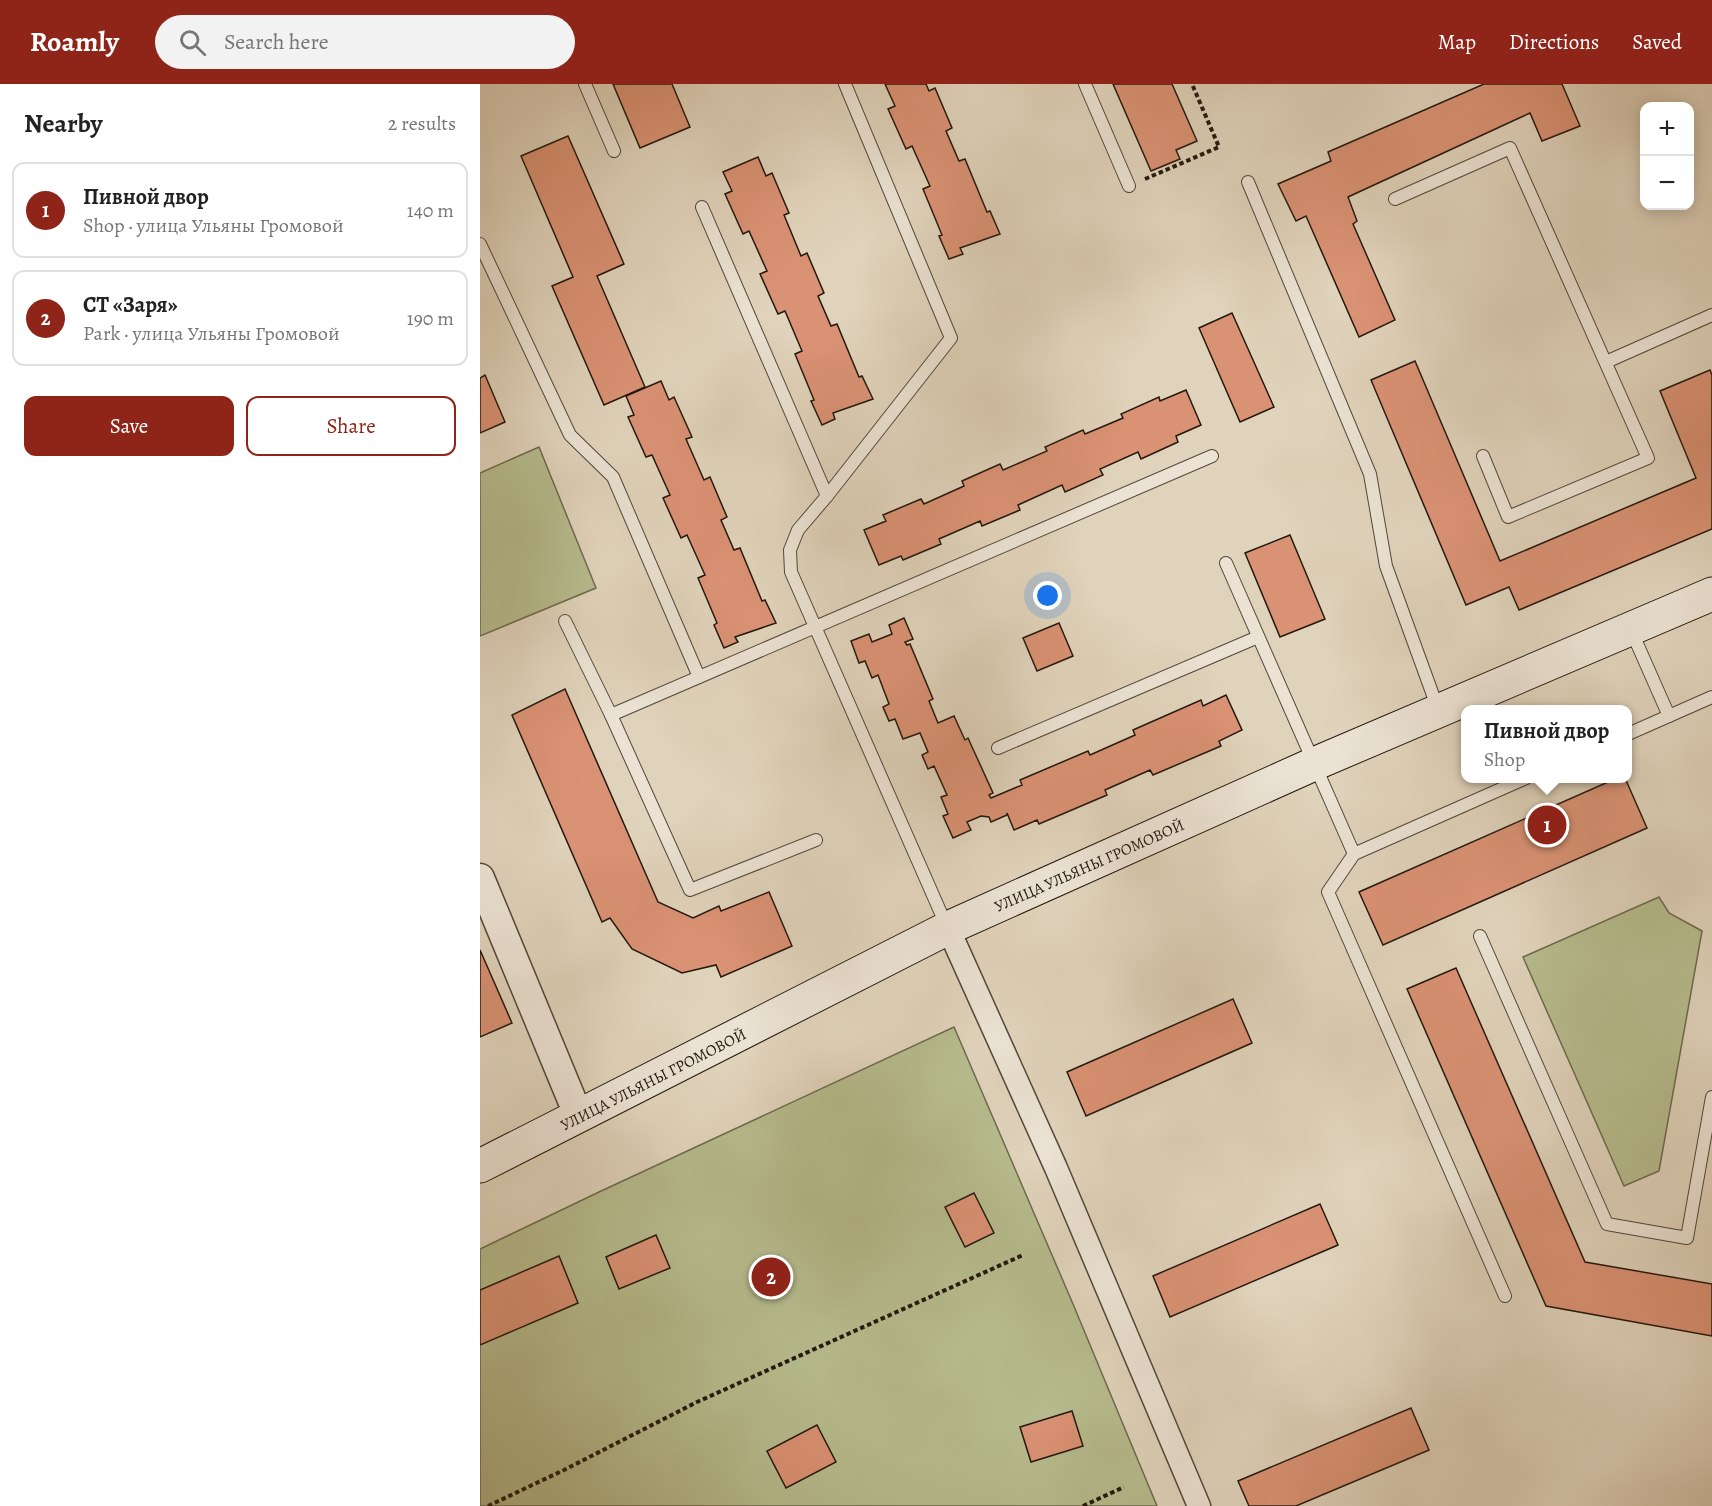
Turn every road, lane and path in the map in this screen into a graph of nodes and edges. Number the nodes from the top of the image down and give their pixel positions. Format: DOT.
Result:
graph roads {
  1 [pos="585,84"];
  2 [pos="845,84"];
  3 [pos="1085,84"];
  4 [pos="1192,84"];
  5 [pos="614,151"];
  6 [pos="1248,182"];
  7 [pos="1130,186"];
  8 [pos="1395,199"];
  9 [pos="702,207"];
  10 [pos="480,244"];
  11 [pos="1712,315"];
  12 [pos="1606,362"];
  13 [pos="1212,456"];
  14 [pos="1483,456"];
  15 [pos="827,496"];
  16 [pos="1226,563"];
  17 [pos="1712,594"];
  18 [pos="565,621"];
  19 [pos="814,627"];
  20 [pos="1630,629"];
  21 [pos="1258,637"];
  22 [pos="699,677"];
  23 [pos="1712,697"];
  24 [pos="1438,710"];
  25 [pos="611,715"];
  26 [pos="1669,716"];
  27 [pos="1632,732"];
  28 [pos="998,748"];
  29 [pos="1314,764"];
  30 [pos="1515,783"];
  31 [pos="816,840"];
  32 [pos="1354,854"];
  33 [pos="480,878"];
  34 [pos="948,928"];
  35 [pos="1480,936"];
  36 [pos="1712,1097"];
  37 [pos="579,1117"];
  38 [pos="480,1166"];
  39 [pos="1023,1255"];
  40 [pos="1505,1296"];
  41 [pos="1124,1487"];
  42 [pos="488,1506"];
  43 [pos="1083,1506"];
  44 [pos="1199,1506"];
  1 -- 5 [label="lane"];
  2 -- 15 [label="lane"];
  3 -- 7 [label="lane"];
  4 -- 7 [label="path"];
  6 -- 24 [label="lane"];
  8 -- 12 [label="lane"];
  9 -- 15 [label="lane"];
  10 -- 22 [label="lane"];
  11 -- 12 [label="lane"];
  12 -- 14 [label="lane"];
  13 -- 19 [label="lane"];
  15 -- 19 [label="lane"];
  16 -- 21 [label="lane"];
  17 -- 20 [label="main road, УЛИЦА УЛЬЯНЫ ГРОМОВОЙ"];
  18 -- 25 [label="lane"];
  19 -- 22 [label="lane"];
  19 -- 34 [label="lane"];
  20 -- 24 [label="main road, УЛИЦА УЛЬЯНЫ ГРОМОВОЙ"];
  20 -- 26 [label="lane"];
  21 -- 28 [label="lane"];
  21 -- 29 [label="lane"];
  22 -- 25 [label="lane"];
  23 -- 26 [label="lane"];
  24 -- 29 [label="main road, УЛИЦА УЛЬЯНЫ ГРОМОВОЙ"];
  25 -- 31 [label="lane"];
  26 -- 27 [label="lane"];
  29 -- 32 [label="lane"];
  29 -- 34 [label="main road, УЛИЦА УЛЬЯНЫ ГРОМОВОЙ"];
  30 -- 32 [label="lane"];
  32 -- 40 [label="lane"];
  33 -- 37 [label="street"];
  34 -- 37 [label="main road, УЛИЦА УЛЬЯНЫ ГРОМОВОЙ"];
  34 -- 44 [label="street"];
  35 -- 36 [label="lane"];
  37 -- 38 [label="main road, УЛИЦА УЛЬЯНЫ ГРОМОВОЙ"];
  39 -- 42 [label="path"];
  41 -- 43 [label="path"];
}
